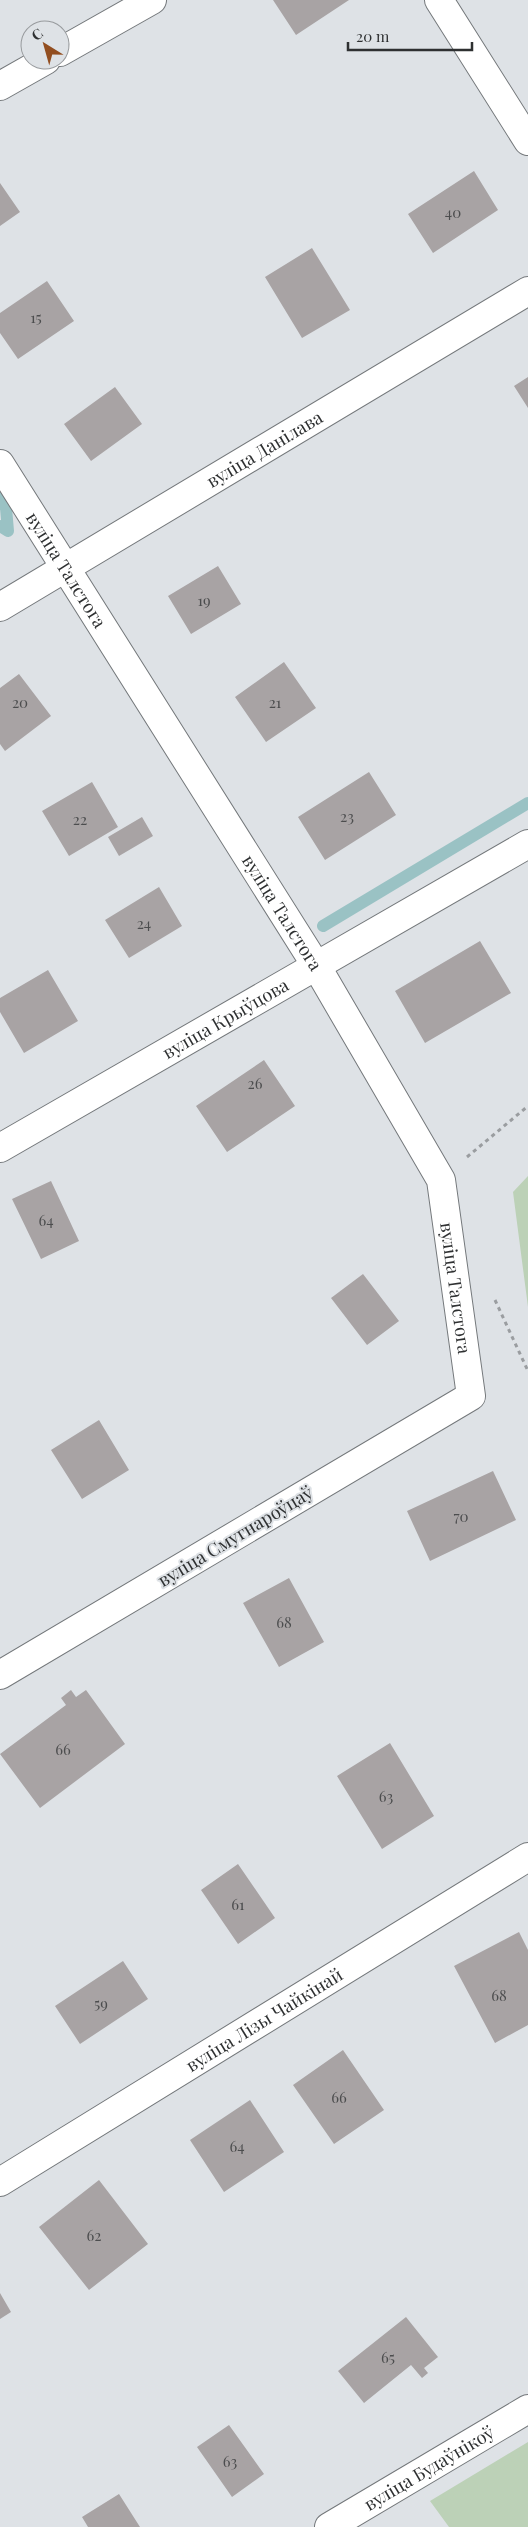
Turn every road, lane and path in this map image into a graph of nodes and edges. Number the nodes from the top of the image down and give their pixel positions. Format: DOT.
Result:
graph roads {
  1 [pos="152,0"];
  2 [pos="439,0"];
  3 [pos="70,46"];
  4 [pos="28,70"];
  5 [pos="0,86"];
  6 [pos="528,141"];
  7 [pos="528,291"];
  8 [pos="0,464"];
  9 [pos="66,569"];
  10 [pos="0,607"];
  11 [pos="528,844"];
  12 [pos="317,967"];
  13 [pos="528,1106"];
  14 [pos="0,1148"];
  15 [pos="441,1180"];
  16 [pos="471,1396"];
  17 [pos="0,1675"];
  18 [pos="528,1857"];
  19 [pos="0,2182"];
  20 [pos="528,2409"];
  21 [pos="329,2527"];
  1 -- 3 [label="street"];
  2 -- 6 [label="street"];
  4 -- 5 [label="street"];
  7 -- 9 [label="street, вуліца Данілава"];
  8 -- 9 [label="street, вуліца Талстога"];
  9 -- 10 [label="street, вуліца Данілава"];
  9 -- 12 [label="street, вуліца Талстога"];
  11 -- 12 [label="street, вуліца Крыўцова"];
  12 -- 14 [label="street, вуліца Крыўцова"];
  12 -- 15 [label="street, вуліца Талстога"];
  13 -- 15 [label="path"];
  15 -- 16 [label="street, вуліца Талстога"];
  16 -- 17 [label="street, вуліца Смугнароўцаў"];
  18 -- 19 [label="street, вуліца Лізы Чайкінай"];
  20 -- 21 [label="street, вуліца Будаўнікоў"];
}
